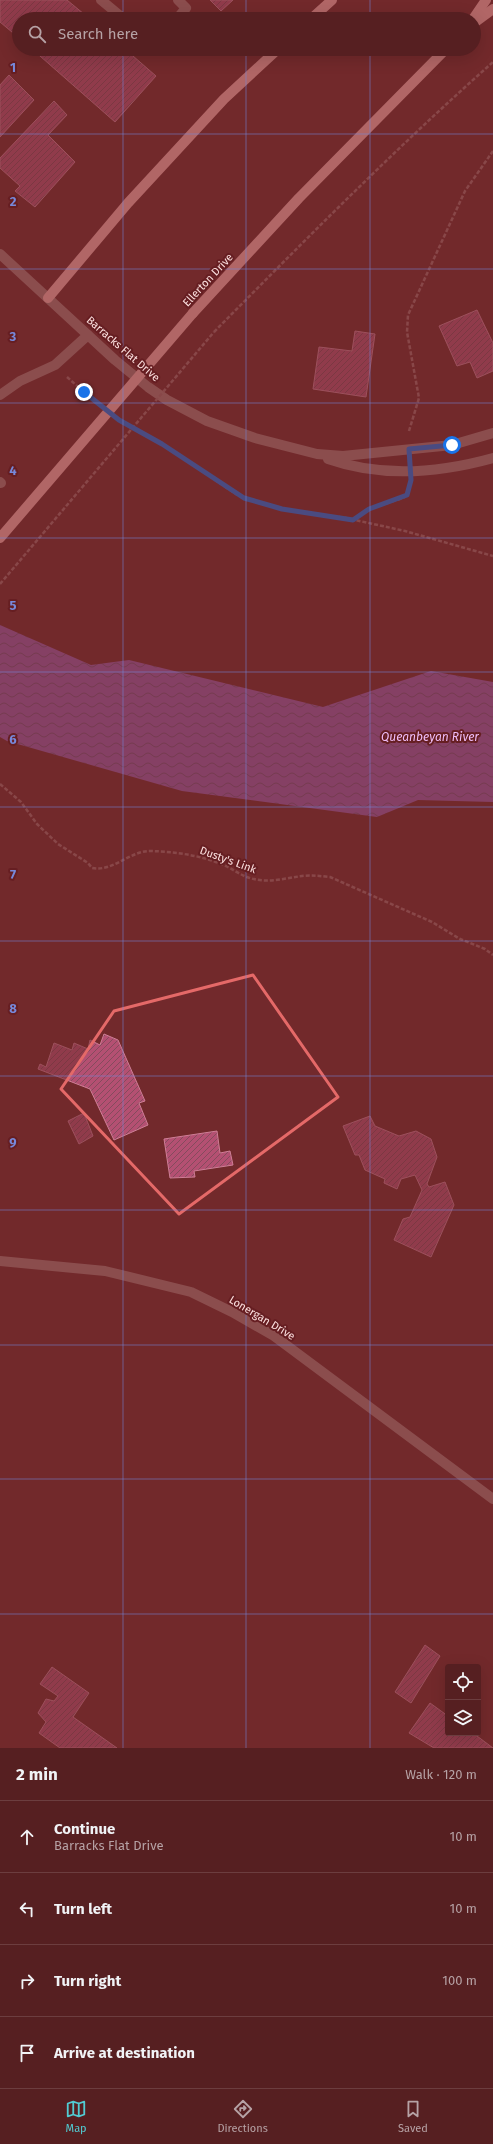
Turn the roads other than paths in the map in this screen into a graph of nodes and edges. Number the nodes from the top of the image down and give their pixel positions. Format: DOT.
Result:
graph roads {
  1 [pos="101,0"];
  2 [pos="178,0"];
  3 [pos="332,0"];
  4 [pos="486,0"];
  5 [pos="493,9"];
  6 [pos="116,12"];
  7 [pos="183,12"];
  8 [pos="319,12"];
  9 [pos="477,12"];
  10 [pos="481,18"];
  11 [pos="270,56"];
  12 [pos="439,56"];
  13 [pos="0,254"];
  14 [pos="48,298"];
  15 [pos="88,335"];
  16 [pos="0,395"];
  17 [pos="493,434"];
  18 [pos="317,454"];
  19 [pos="493,458"];
  20 [pos="0,538"];
  21 [pos="0,1261"];
  22 [pos="493,1499"];
  1 -- 6 [label="street"];
  2 -- 7 [label="street"];
  3 -- 8 [label="main road"];
  4 -- 9 [label="main road"];
  5 -- 10 [label="main road"];
  11 -- 14 [label="main road"];
  12 -- 20 [label="main road, Ellerton Drive, bridge"];
  13 -- 14 [label="street, Barracks Flat Drive"];
  14 -- 15 [label="street, Barracks Flat Drive"];
  15 -- 16 [label="street"];
  15 -- 18 [label="street, Barracks Flat Drive"];
  17 -- 18 [label="street, Barracks Flat Drive"];
  18 -- 19 [label="street, Barracks Flat Drive"];
  21 -- 22 [label="street, Lonergan Drive"];
}
